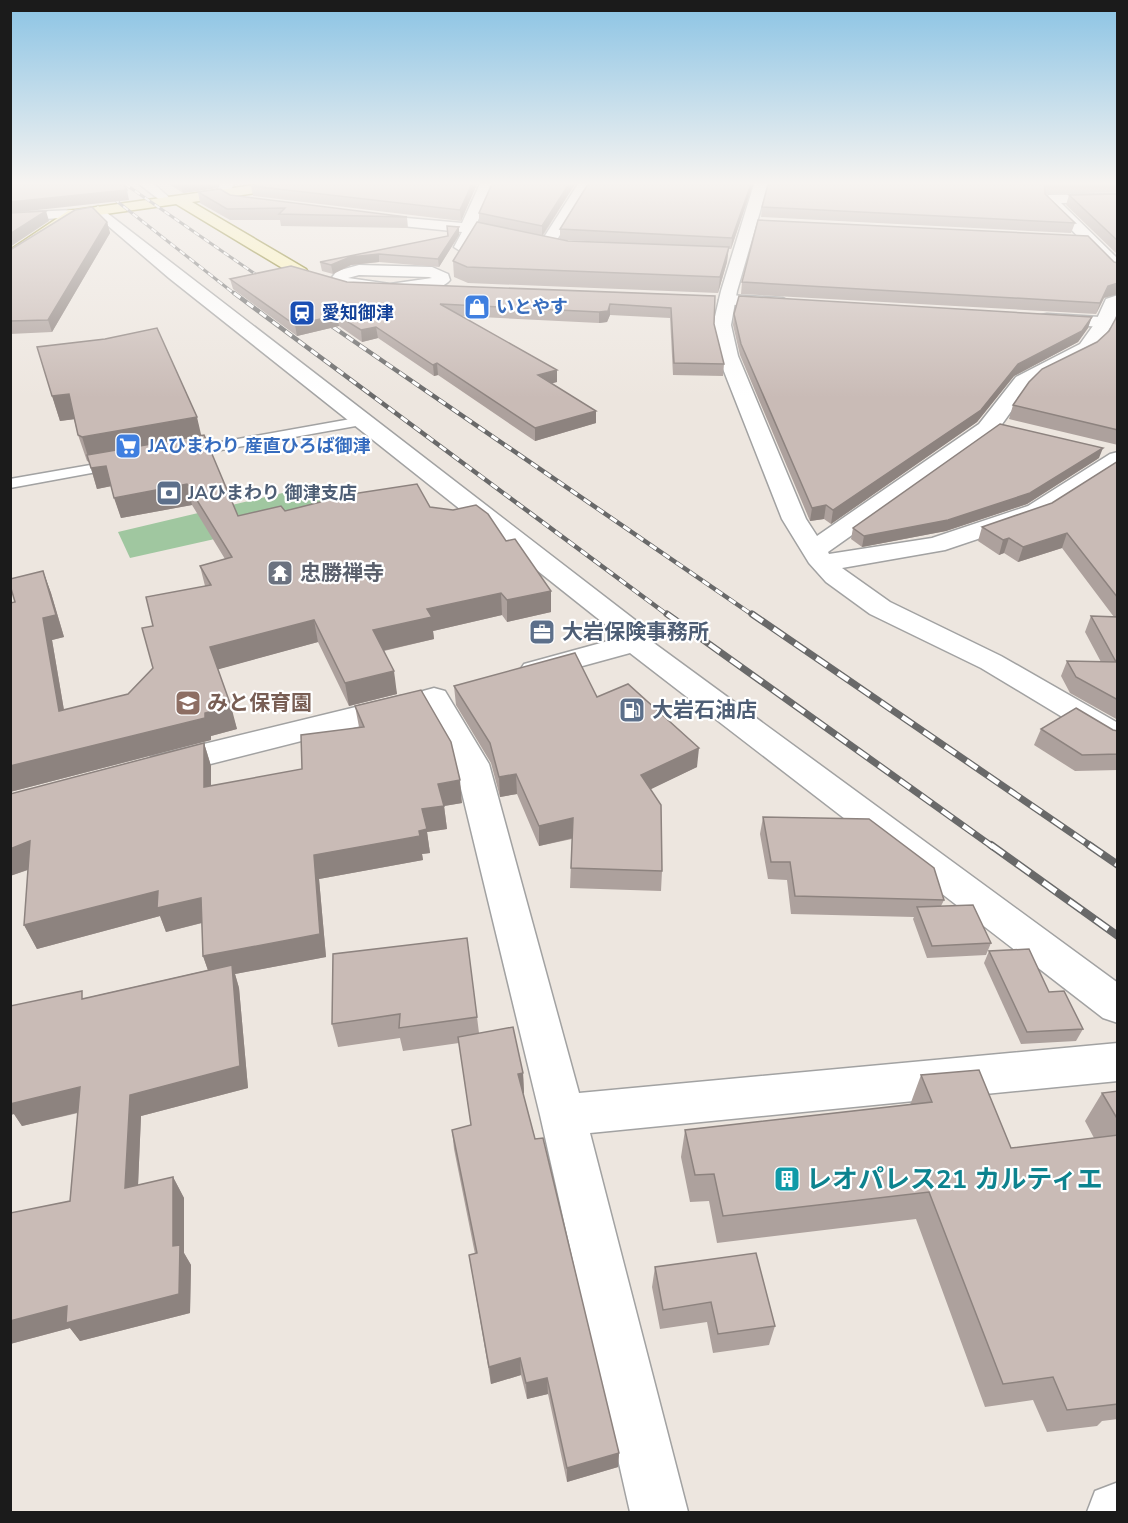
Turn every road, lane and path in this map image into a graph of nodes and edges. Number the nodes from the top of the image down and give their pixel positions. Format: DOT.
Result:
graph roads {
  1 [pos="147,255"];
  2 [pos="276,255"];
  3 [pos="459,255"];
  4 [pos="734,255"];
  5 [pos="1104,255"];
  6 [pos="1118,269"];
  7 [pos="316,276"];
  8 [pos="716,300"];
  9 [pos="1118,300"];
  10 [pos="801,304"];
  11 [pos="1034,318"];
  12 [pos="1111,323"];
  13 [pos="362,420"];
  14 [pos="991,423"];
  15 [pos="1014,429"];
  16 [pos="1095,448"];
  17 [pos="1118,454"];
  18 [pos="163,457"];
  19 [pos="1118,459"];
  20 [pos="139,461"];
  21 [pos="10,484"];
  22 [pos="818,557"];
  23 [pos="635,643"];
  24 [pos="502,679"];
  25 [pos="1118,737"];
  26 [pos="135,773"];
  27 [pos="1118,1006"];
  28 [pos="1118,1062"];
  29 [pos="563,1115"];
  30 [pos="659,1512"];
  1 -- 13 [label="street"];
  2 -- 7 [label="main road"];
  3 -- 7 [label="street"];
  4 -- 8 [label="street"];
  5 -- 6 [label="street"];
  8 -- 10 [label="street"];
  8 -- 22 [label="street"];
  9 -- 12 [label="street"];
  11 -- 12 [label="street"];
  12 -- 14 [label="street"];
  13 -- 18 [label="lane"];
  13 -- 23 [label="street"];
  14 -- 15 [label="street"];
  14 -- 22 [label="street"];
  16 -- 17 [label="street"];
  19 -- 22 [label="street"];
  20 -- 21 [label="lane"];
  22 -- 25 [label="street"];
  23 -- 24 [label="street"];
  23 -- 27 [label="street"];
  26 -- 29 [label="street"];
  28 -- 29 [label="street"];
  29 -- 30 [label="street"];
}
